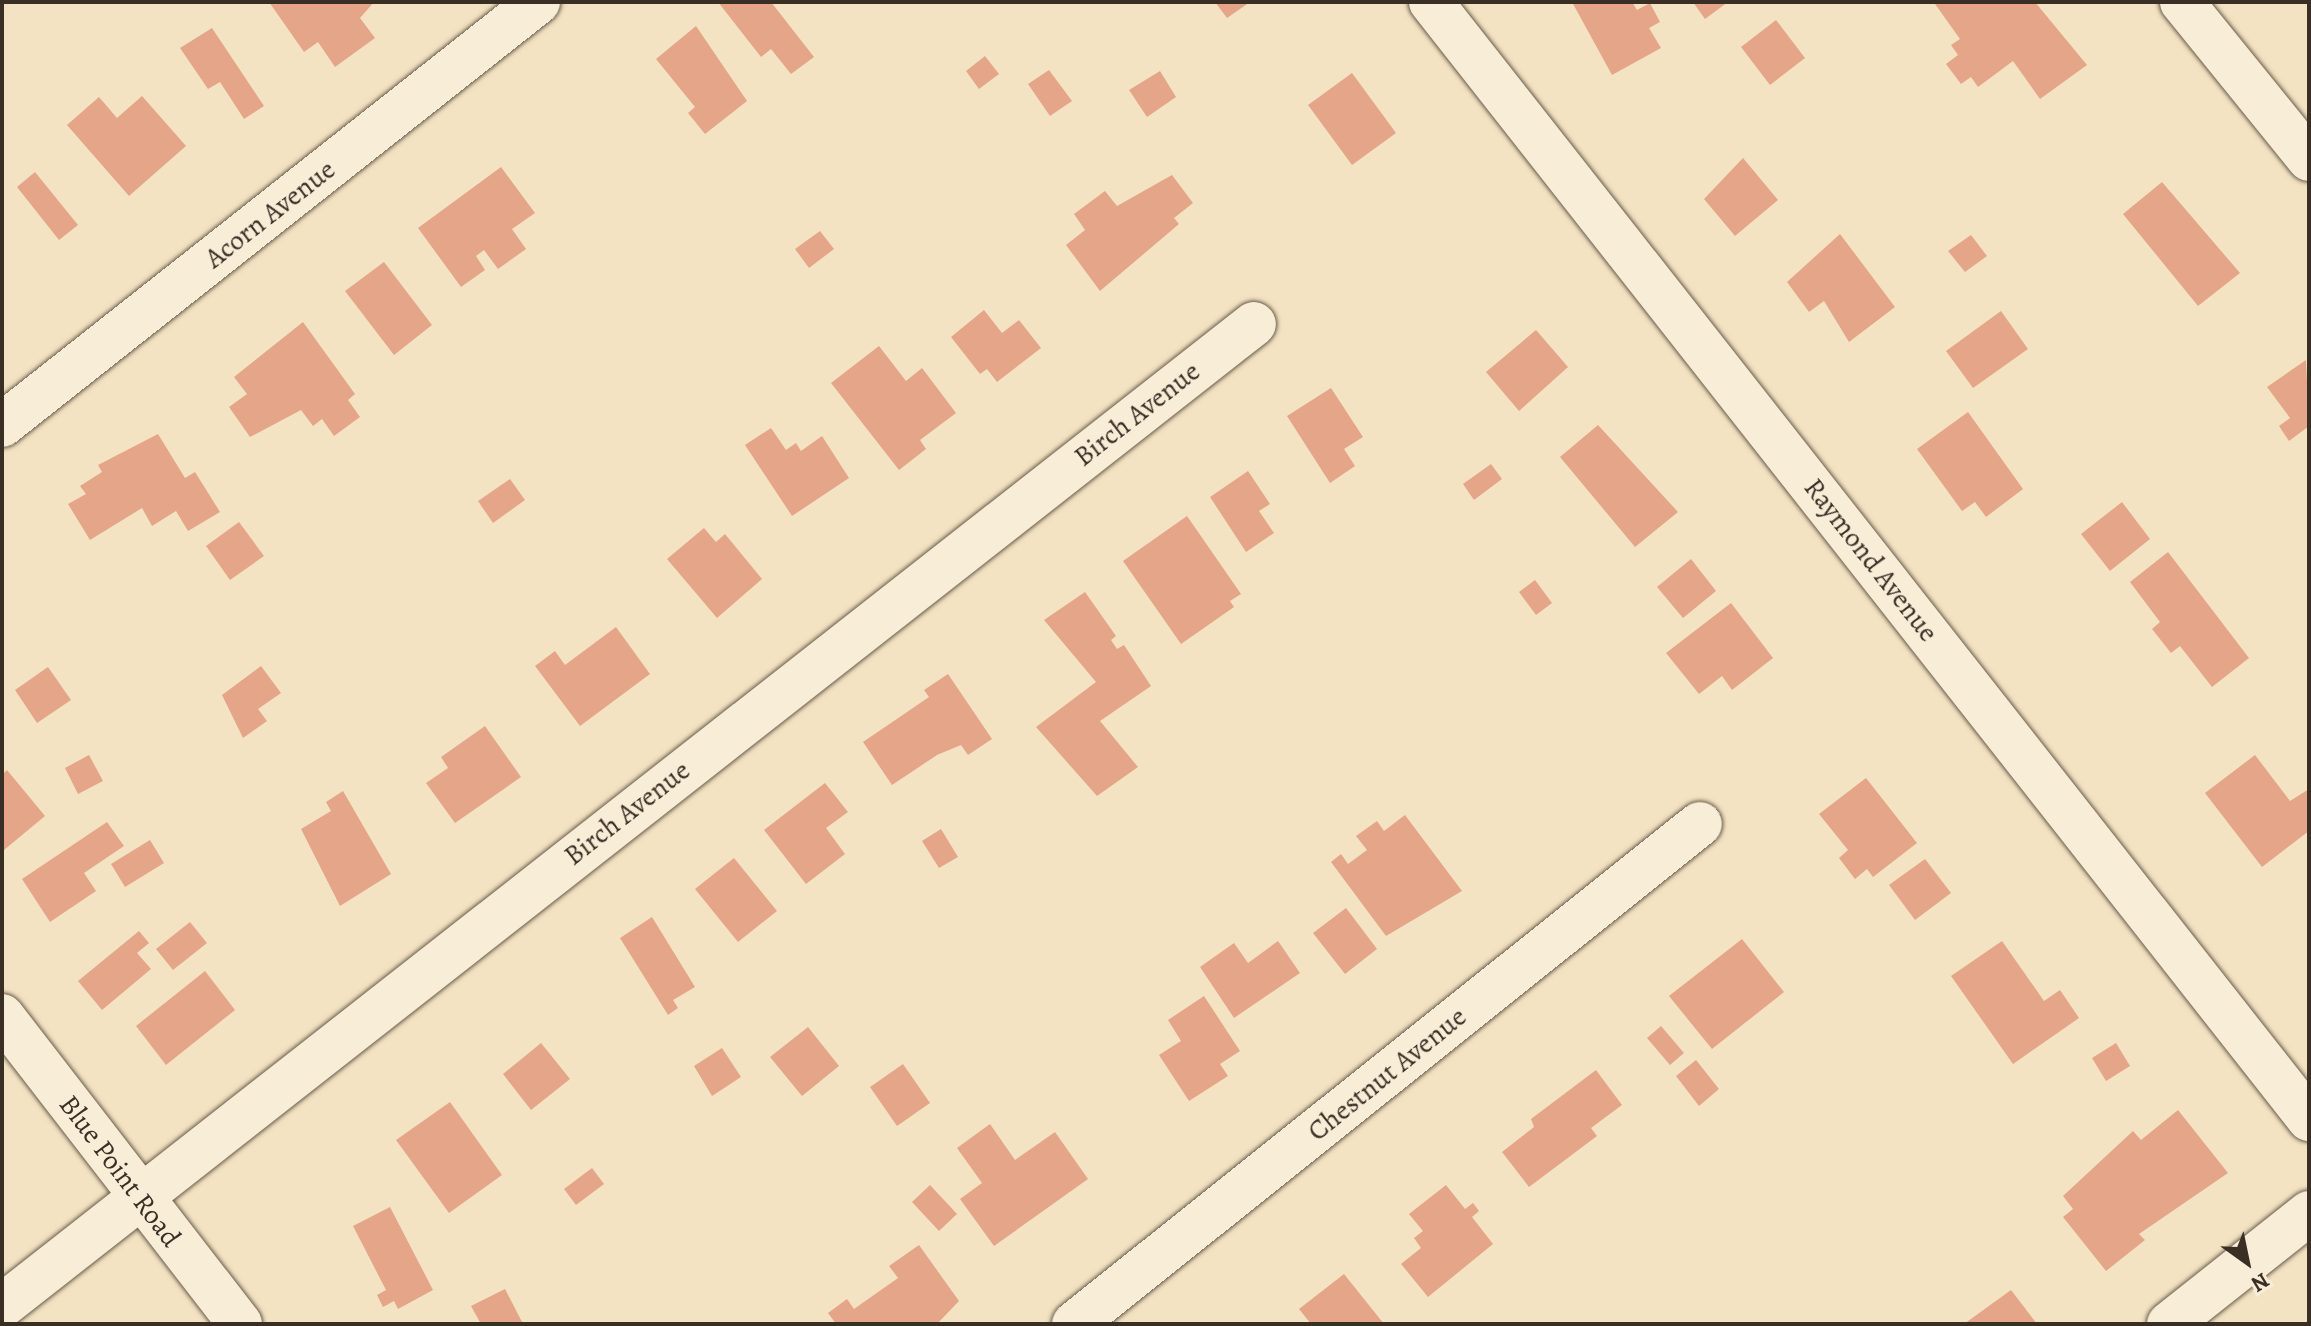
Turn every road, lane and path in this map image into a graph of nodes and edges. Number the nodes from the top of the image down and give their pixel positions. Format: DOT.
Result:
graph roads {
  1 [pos="538,2"];
  2 [pos="1431,2"];
  3 [pos="2182,2"];
  4 [pos="2309,159"];
  5 [pos="1254,324"];
  6 [pos="2,425"];
  7 [pos="1700,824"];
  8 [pos="2,1016"];
  9 [pos="2309,1119"];
  10 [pos="136,1197"];
  11 [pos="2309,1213"];
  12 [pos="2,1306"];
  13 [pos="240,1324"];
  14 [pos="1074,1324"];
  15 [pos="2169,1324"];
  1 -- 6 [label="street, Acorn Avenue"];
  2 -- 9 [label="street, Raymond Avenue"];
  3 -- 4 [label="street"];
  5 -- 10 [label="street, Birch Avenue"];
  7 -- 14 [label="street, Chestnut Avenue"];
  8 -- 10 [label="street, Blue Point Road"];
  10 -- 12 [label="street, Birch Avenue"];
  10 -- 13 [label="street, Blue Point Road"];
  11 -- 15 [label="street"];
}
